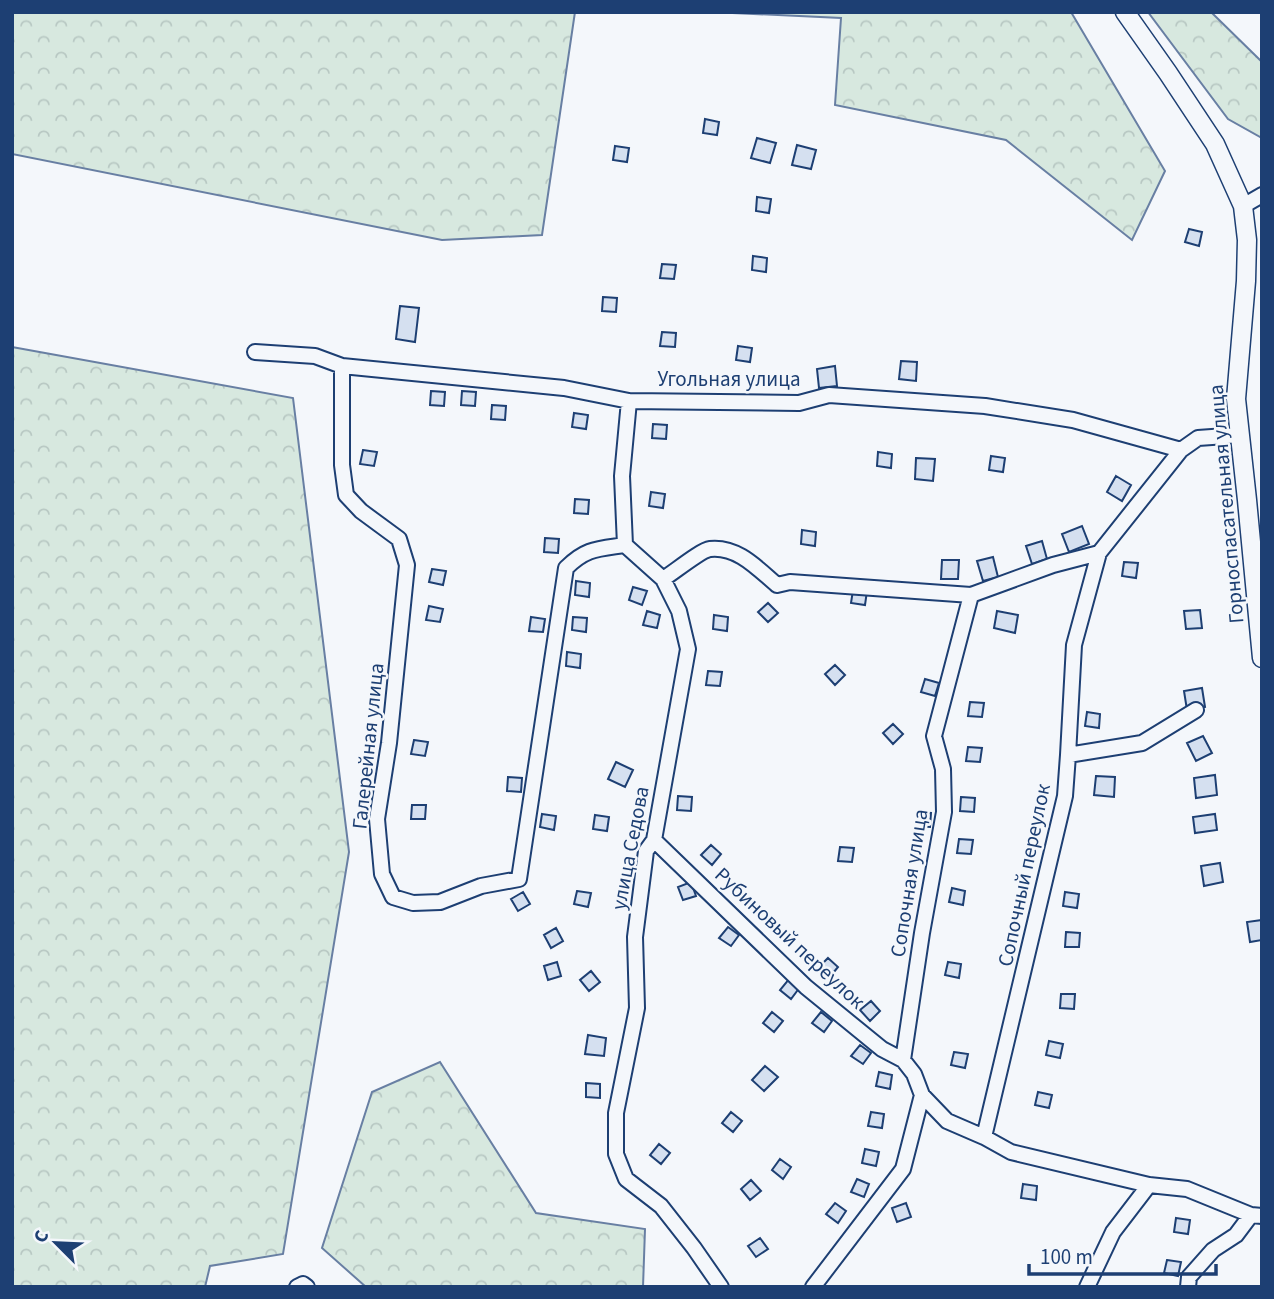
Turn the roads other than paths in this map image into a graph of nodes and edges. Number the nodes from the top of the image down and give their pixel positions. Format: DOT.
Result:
graph roads {
  1 [pos="1125,12"];
  2 [pos="1262,195"];
  3 [pos="1243,206"];
  4 [pos="255,352"];
  5 [pos="342,366"];
  6 [pos="629,401"];
  7 [pos="1240,435"];
  8 [pos="1181,450"];
  9 [pos="625,545"];
  10 [pos="1099,554"];
  11 [pos="663,579"];
  12 [pos="971,594"];
  13 [pos="1262,658"];
  14 [pos="1196,710"];
  15 [pos="1068,755"];
  16 [pos="654,840"];
  17 [pos="903,1060"];
  18 [pos="922,1095"];
  19 [pos="984,1137"];
  20 [pos="1149,1185"];
  21 [pos="1257,1216"];
  22 [pos="721,1287"];
  23 [pos="813,1287"];
  24 [pos="1087,1287"];
  25 [pos="1188,1287"];
  1 -- 3 [label="main road, Горноспасательная улица"];
  2 -- 3 [label="street"];
  3 -- 7 [label="main road, Горноспасательная улица"];
  4 -- 5 [label="street, Угольная улица"];
  5 -- 6 [label="street, Угольная улица"];
  5 -- 9 [label="street, Галерейная улица"];
  6 -- 8 [label="street, Угольная улица"];
  6 -- 9 [label="street"];
  7 -- 8 [label="street"];
  7 -- 13 [label="main road, Горноспасательная улица"];
  8 -- 10 [label="street"];
  9 -- 11 [label="street, улица Седова"];
  10 -- 12 [label="street"];
  10 -- 15 [label="street, Сопочный переулок"];
  11 -- 12 [label="street"];
  11 -- 16 [label="street, улица Седова"];
  12 -- 17 [label="street, Сопочная улица"];
  14 -- 15 [label="street"];
  15 -- 19 [label="street, Сопочный переулок"];
  16 -- 17 [label="street, Рубиновый переулок"];
  16 -- 22 [label="street, улица Седова"];
  17 -- 18 [label="street"];
  18 -- 19 [label="street"];
  18 -- 23 [label="street"];
  19 -- 20 [label="street"];
  20 -- 21 [label="street"];
  20 -- 24 [label="street"];
  21 -- 25 [label="street"];
}
